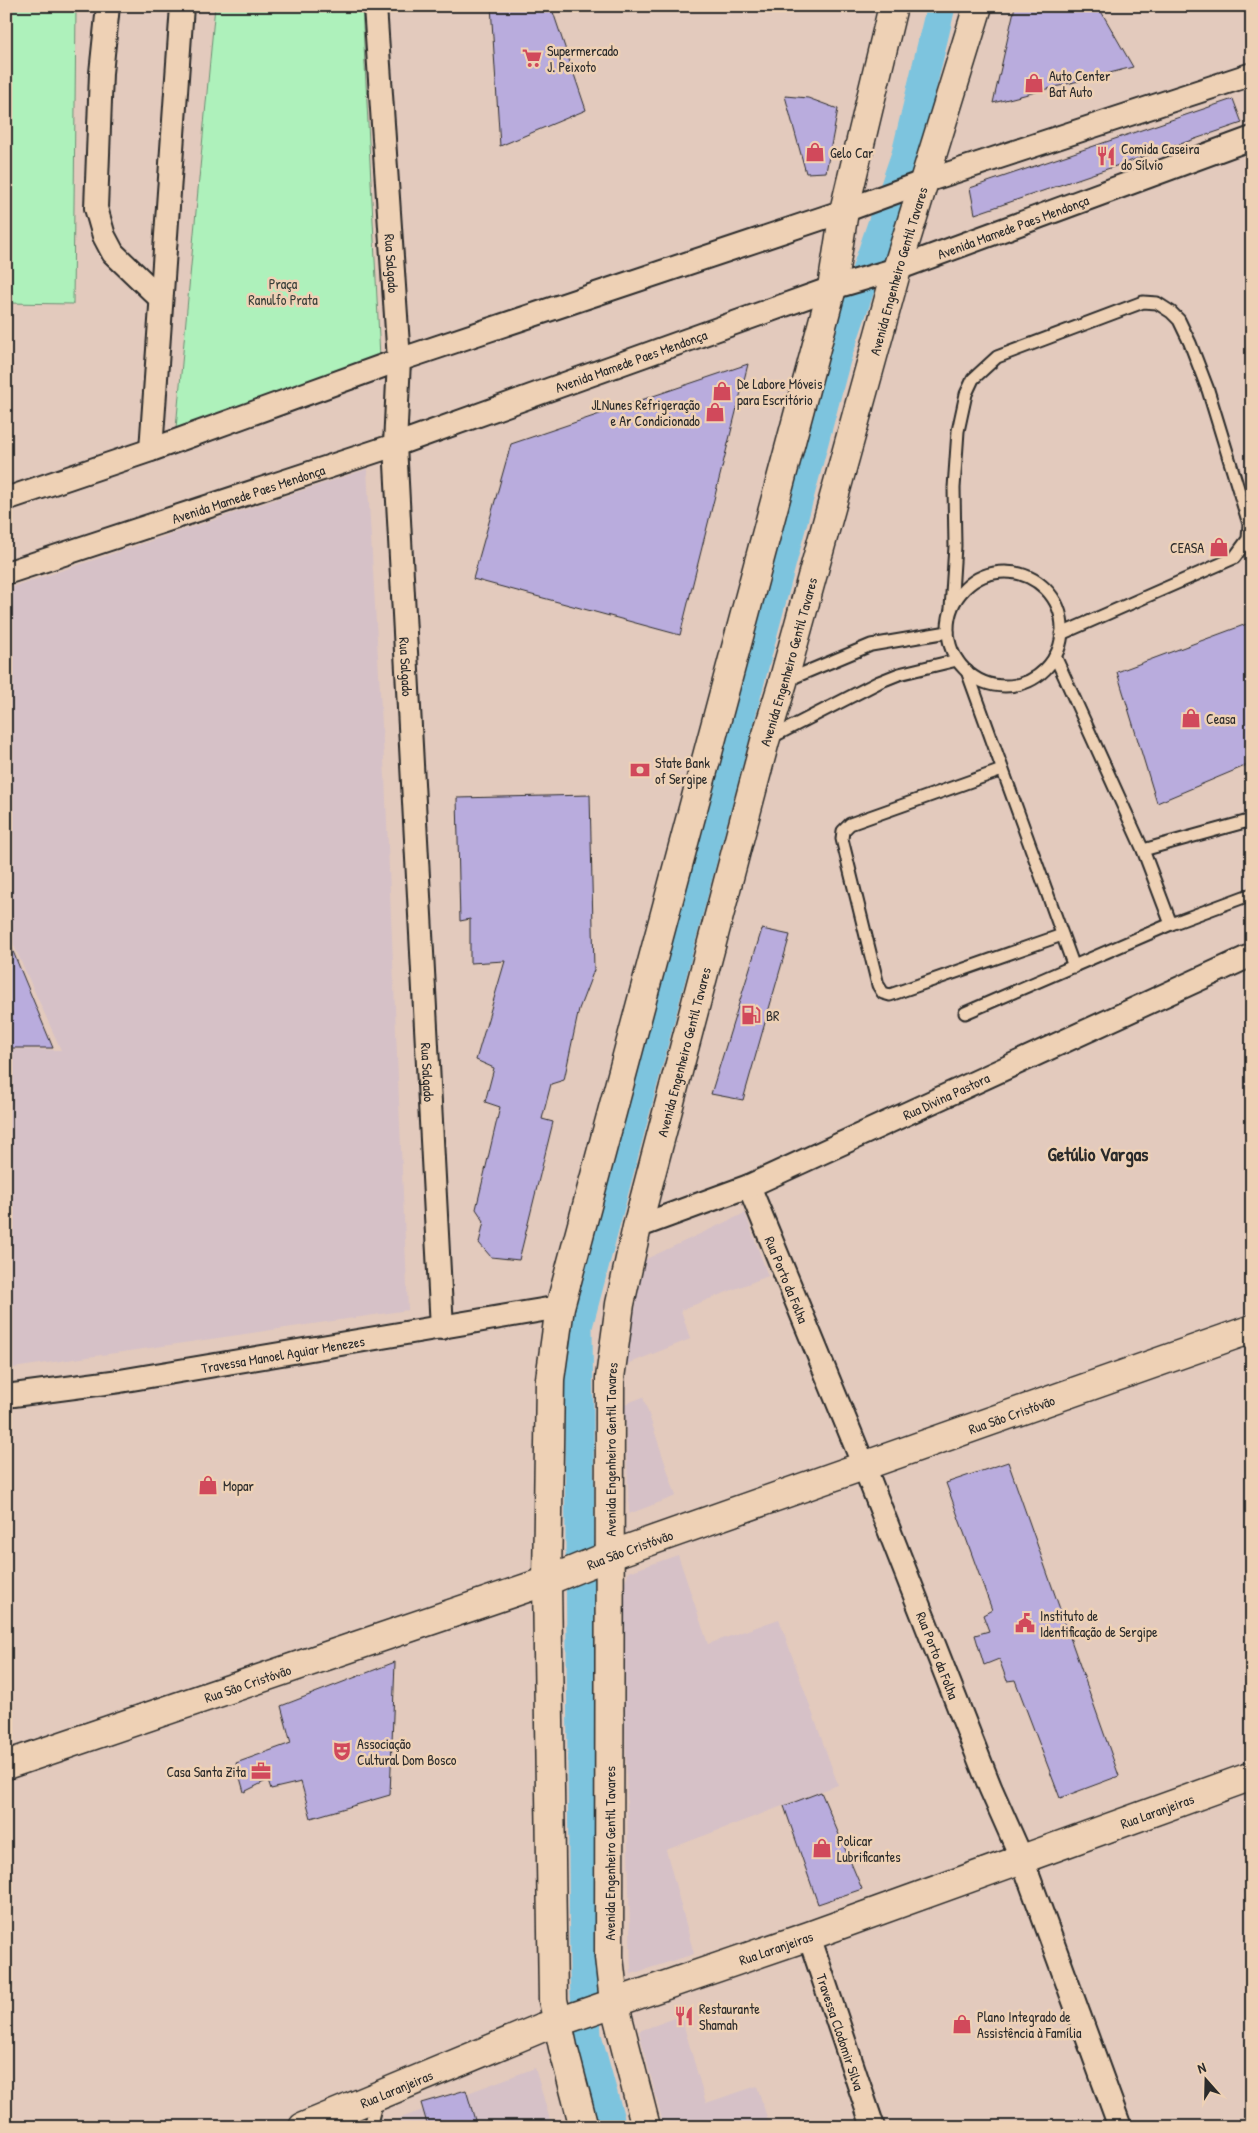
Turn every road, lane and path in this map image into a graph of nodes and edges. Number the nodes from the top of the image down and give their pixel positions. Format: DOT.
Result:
graph roads {
  1 [pos="108,6"];
  2 [pos="182,6"];
  3 [pos="375,6"];
  4 [pos="893,6"];
  5 [pos="978,6"];
  6 [pos="1252,74"];
  7 [pos="1252,138"];
  8 [pos="917,184"];
  9 [pos="850,209"];
  10 [pos="891,271"];
  11 [pos="836,287"];
  12 [pos="161,299"];
  13 [pos="399,360"];
  14 [pos="396,445"];
  15 [pos="151,450"];
  16 [pos="6,498"];
  17 [pos="6,573"];
  18 [pos="951,609"];
  19 [pos="948,632"];
  20 [pos="1061,634"];
  21 [pos="1055,656"];
  22 [pos="957,660"];
  23 [pos="967,671"];
  24 [pos="783,682"];
  25 [pos="765,741"];
  26 [pos="1002,770"];
  27 [pos="1252,820"];
  28 [pos="1143,850"];
  29 [pos="1252,894"];
  30 [pos="1171,924"];
  31 [pos="1062,935"];
  32 [pos="1252,954"];
  33 [pos="1074,966"];
  34 [pos="966,1013"];
  35 [pos="749,1186"];
  36 [pos="637,1227"];
  37 [pos="560,1307"];
  38 [pos="442,1328"];
  39 [pos="1252,1329"];
  40 [pos="6,1396"];
  41 [pos="864,1466"];
  42 [pos="609,1556"];
  43 [pos="550,1580"];
  44 [pos="6,1765"];
  45 [pos="1252,1776"];
  46 [pos="1022,1859"];
  47 [pos="809,1936"];
  48 [pos="611,2004"];
  49 [pos="563,2022"];
  50 [pos="378,2095"];
  51 [pos="303,2127"];
  52 [pos="370,2127"];
  53 [pos="584,2127"];
  54 [pos="646,2127"];
  55 [pos="873,2127"];
  56 [pos="1120,2127"];
  1 -- 12 [label="street"];
  2 -- 12 [label="street"];
  3 -- 13 [label="street, Rua Salgado"];
  4 -- 9 [label="main road"];
  5 -- 8 [label="main road, Avenida Engenheiro Gentil Tavares"];
  6 -- 8 [label="street"];
  7 -- 10 [label="street, Avenida Mamede Paes Mendonça"];
  8 -- 9 [label="street"];
  8 -- 10 [label="main road, Avenida Engenheiro Gentil Tavares"];
  9 -- 11 [label="main road"];
  9 -- 13 [label="street"];
  10 -- 11 [label="street, Avenida Mamede Paes Mendonça"];
  10 -- 24 [label="main road, Avenida Engenheiro Gentil Tavares"];
  11 -- 14 [label="street, Avenida Mamede Paes Mendonça"];
  11 -- 37 [label="main road"];
  12 -- 15 [label="street"];
  13 -- 14 [label="street, Rua Salgado"];
  13 -- 15 [label="street"];
  14 -- 17 [label="street, Avenida Mamede Paes Mendonça"];
  14 -- 38 [label="street, Rua Salgado"];
  15 -- 16 [label="street"];
  18 -- 19 [label="lane"];
  18 -- 20 [label="lane"];
  18 -- 20 [label="lane"];
  19 -- 22 [label="lane"];
  19 -- 24 [label="lane"];
  20 -- 21 [label="lane"];
  21 -- 23 [label="lane"];
  21 -- 28 [label="lane"];
  22 -- 23 [label="lane"];
  22 -- 25 [label="lane"];
  23 -- 26 [label="lane"];
  24 -- 25 [label="main road, Avenida Engenheiro Gentil Tavares"];
  25 -- 36 [label="main road, Avenida Engenheiro Gentil Tavares"];
  26 -- 31 [label="lane"];
  26 -- 31 [label="lane"];
  27 -- 28 [label="lane"];
  28 -- 30 [label="lane"];
  29 -- 30 [label="lane"];
  30 -- 33 [label="lane"];
  31 -- 33 [label="lane"];
  32 -- 35 [label="street, Rua Divina Pastora"];
  33 -- 34 [label="lane"];
  35 -- 36 [label="street, Rua Divina Pastora"];
  35 -- 41 [label="street, Rua Porto da Folha"];
  36 -- 42 [label="main road, Avenida Engenheiro Gentil Tavares"];
  37 -- 38 [label="street, Travessa Manoel Aguiar Menezes"];
  37 -- 43 [label="main road"];
  38 -- 40 [label="street, Travessa Manoel Aguiar Menezes"];
  39 -- 41 [label="main road, Rua São Cristóvão"];
  41 -- 42 [label="main road, Rua São Cristóvão"];
  41 -- 46 [label="street, Rua Porto da Folha"];
  42 -- 43 [label="main road, Rua São Cristóvão"];
  42 -- 48 [label="main road, Avenida Engenheiro Gentil Tavares"];
  43 -- 44 [label="main road, Rua São Cristóvão"];
  43 -- 49 [label="main road"];
  45 -- 46 [label="main road, Rua Laranjeiras"];
  46 -- 47 [label="main road, Rua Laranjeiras"];
  46 -- 56 [label="street, Rua Porto da Folha"];
  47 -- 48 [label="main road, Rua Laranjeiras"];
  47 -- 55 [label="street, Travessa Clodomir Silva"];
  48 -- 49 [label="main road, Rua Laranjeiras"];
  48 -- 54 [label="main road, Avenida Engenheiro Gentil Tavares"];
  49 -- 50 [label="main road, Rua Laranjeiras"];
  49 -- 53 [label="main road"];
  50 -- 51 [label="main road, Rua Laranjeiras"];
  50 -- 52 [label="lane"];
}
